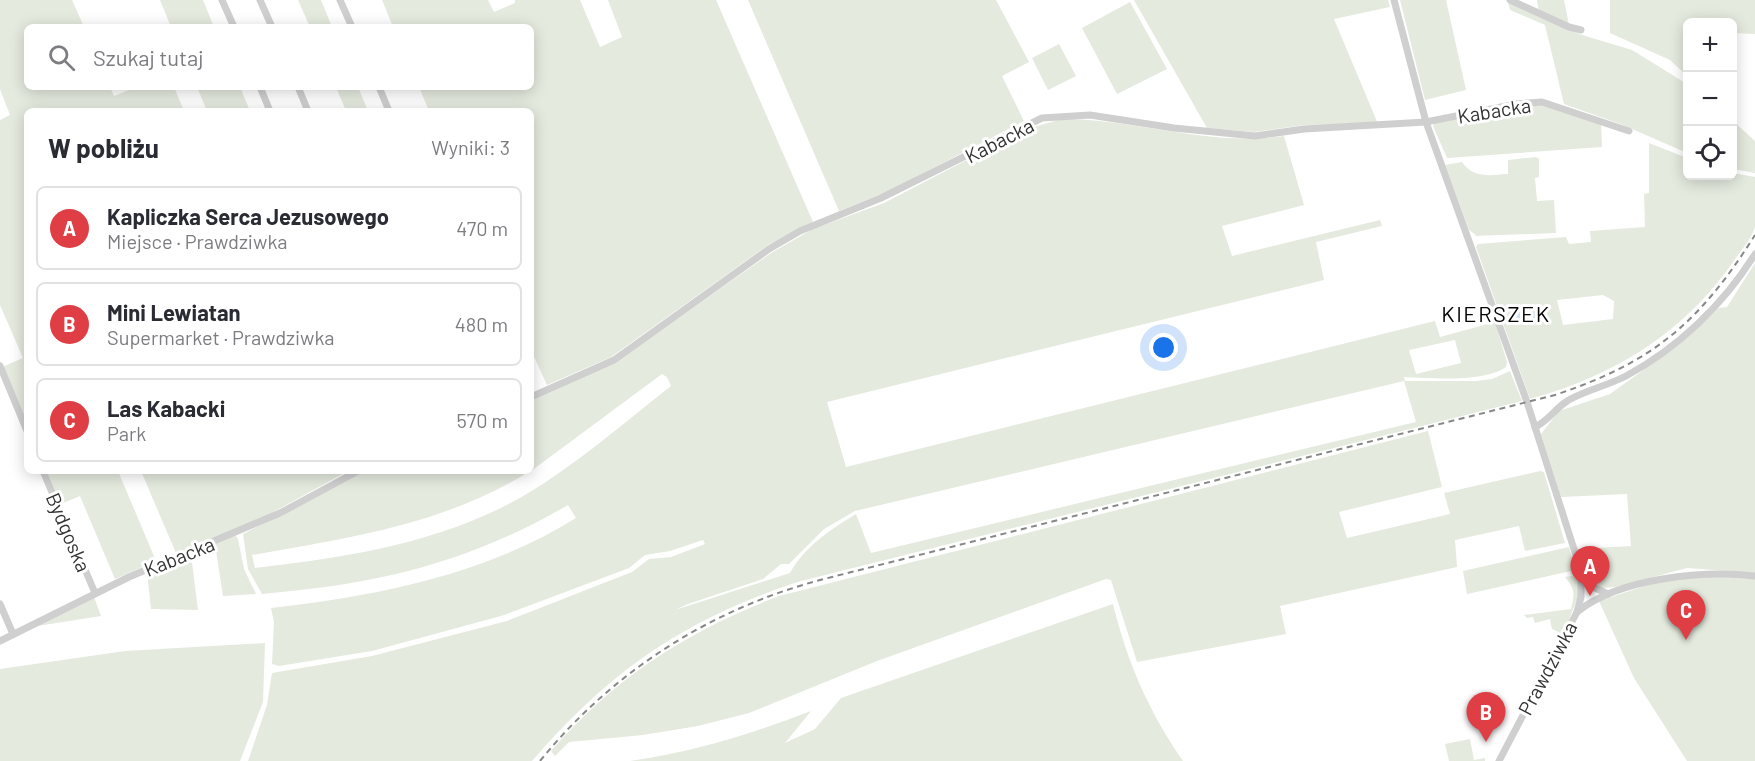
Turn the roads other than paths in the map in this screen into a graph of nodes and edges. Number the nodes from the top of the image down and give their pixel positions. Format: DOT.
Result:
graph roads {
  1 [pos="222,0"];
  2 [pos="260,0"];
  3 [pos="340,0"];
  4 [pos="1394,0"];
  5 [pos="1510,0"];
  6 [pos="233,24"];
  7 [pos="271,24"];
  8 [pos="351,24"];
  9 [pos="1581,30"];
  10 [pos="261,90"];
  11 [pos="299,90"];
  12 [pos="380,90"];
  13 [pos="269,108"];
  14 [pos="307,108"];
  15 [pos="388,108"];
  16 [pos="1426,122"];
  17 [pos="1629,130"];
  18 [pos="1755,254"];
  19 [pos="0,366"];
  20 [pos="534,396"];
  21 [pos="24,424"];
  22 [pos="1535,427"];
  23 [pos="45,474"];
  24 [pos="352,474"];
  25 [pos="1755,576"];
  26 [pos="1582,582"];
  27 [pos="95,593"];
  28 [pos="1608,594"];
  29 [pos="0,604"];
  30 [pos="1577,612"];
  31 [pos="13,634"];
  32 [pos="0,641"];
  33 [pos="1499,761"];
  1 -- 6 [label="street"];
  2 -- 7 [label="street"];
  3 -- 8 [label="street"];
  4 -- 16 [label="street"];
  5 -- 9 [label="street"];
  10 -- 13 [label="street"];
  11 -- 14 [label="street"];
  12 -- 15 [label="street"];
  16 -- 17 [label="street, Kabacka"];
  16 -- 20 [label="street, Kabacka"];
  16 -- 22 [label="street"];
  18 -- 22 [label="street"];
  19 -- 21 [label="street"];
  22 -- 26 [label="street"];
  23 -- 27 [label="street, Bydgoska"];
  24 -- 27 [label="street, Kabacka"];
  25 -- 28 [label="street, Prawdziwka"];
  26 -- 28 [label="street"];
  26 -- 30 [label="street"];
  27 -- 31 [label="street, Kabacka"];
  28 -- 30 [label="street, Prawdziwka"];
  29 -- 31 [label="street"];
  30 -- 33 [label="street, Prawdziwka"];
  31 -- 32 [label="street, Kabacka"];
}
